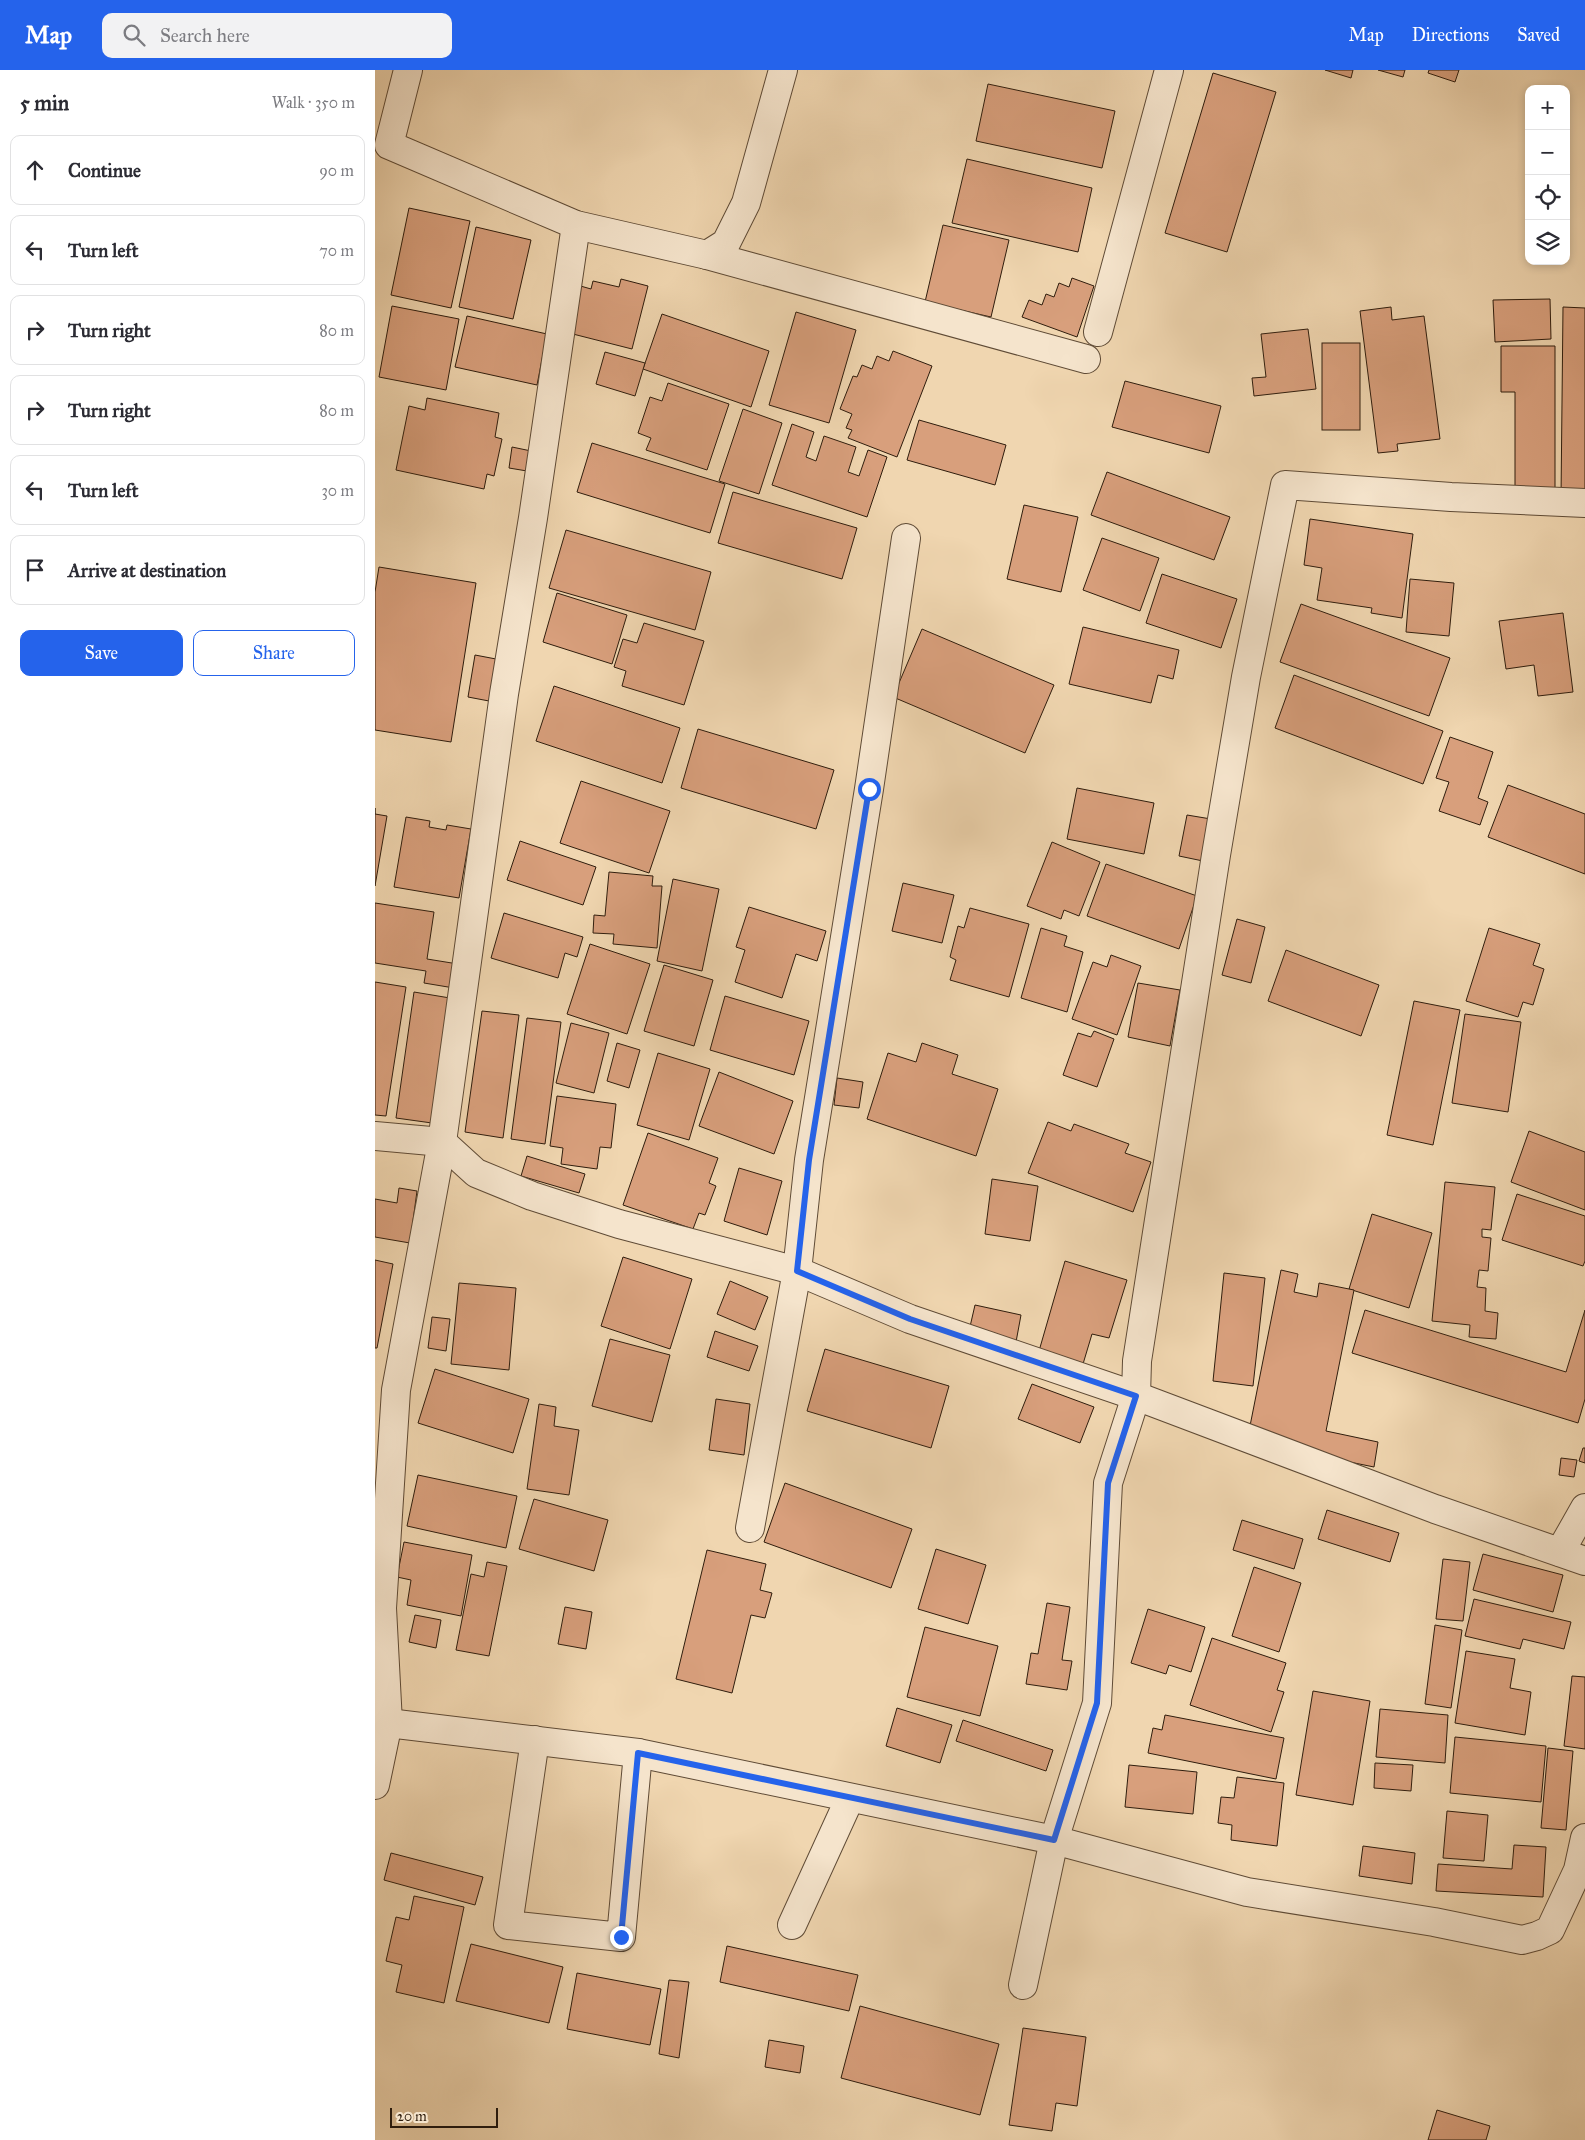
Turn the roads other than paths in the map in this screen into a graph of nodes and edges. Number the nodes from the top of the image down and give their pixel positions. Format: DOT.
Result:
graph roads {
  1 [pos="408,70"];
  2 [pos="783,70"];
  3 [pos="1169,70"];
  4 [pos="576,225"];
  5 [pos="707,255"];
  6 [pos="1097,332"];
  7 [pos="1086,359"];
  8 [pos="1585,503"];
  9 [pos="906,538"];
  10 [pos="375,1136"];
  11 [pos="443,1142"];
  12 [pos="797,1271"];
  13 [pos="1136,1396"];
  14 [pos="1585,1508"];
  15 [pos="750,1528"];
  16 [pos="1573,1557"];
  17 [pos="381,1720"];
  18 [pos="535,1740"];
  19 [pos="638,1753"];
  20 [pos="375,1785"];
  21 [pos="851,1798"];
  22 [pos="1585,1838"];
  23 [pos="1054,1840"];
  24 [pos="791,1925"];
  25 [pos="1023,1984"];
  1 -- 4 [label="street"];
  2 -- 5 [label="street"];
  3 -- 6 [label="street"];
  4 -- 5 [label="street"];
  4 -- 11 [label="street"];
  5 -- 7 [label="street"];
  8 -- 13 [label="street"];
  9 -- 12 [label="street"];
  10 -- 11 [label="street"];
  11 -- 12 [label="street"];
  11 -- 17 [label="street"];
  12 -- 13 [label="street"];
  12 -- 15 [label="street"];
  13 -- 16 [label="street"];
  13 -- 23 [label="street"];
  14 -- 16 [label="street"];
  17 -- 18 [label="street"];
  17 -- 20 [label="street"];
  18 -- 19 [label="street"];
  18 -- 19 [label="street"];
  19 -- 21 [label="street"];
  21 -- 23 [label="street"];
  21 -- 24 [label="street"];
  22 -- 23 [label="street"];
  23 -- 25 [label="street"];
}
